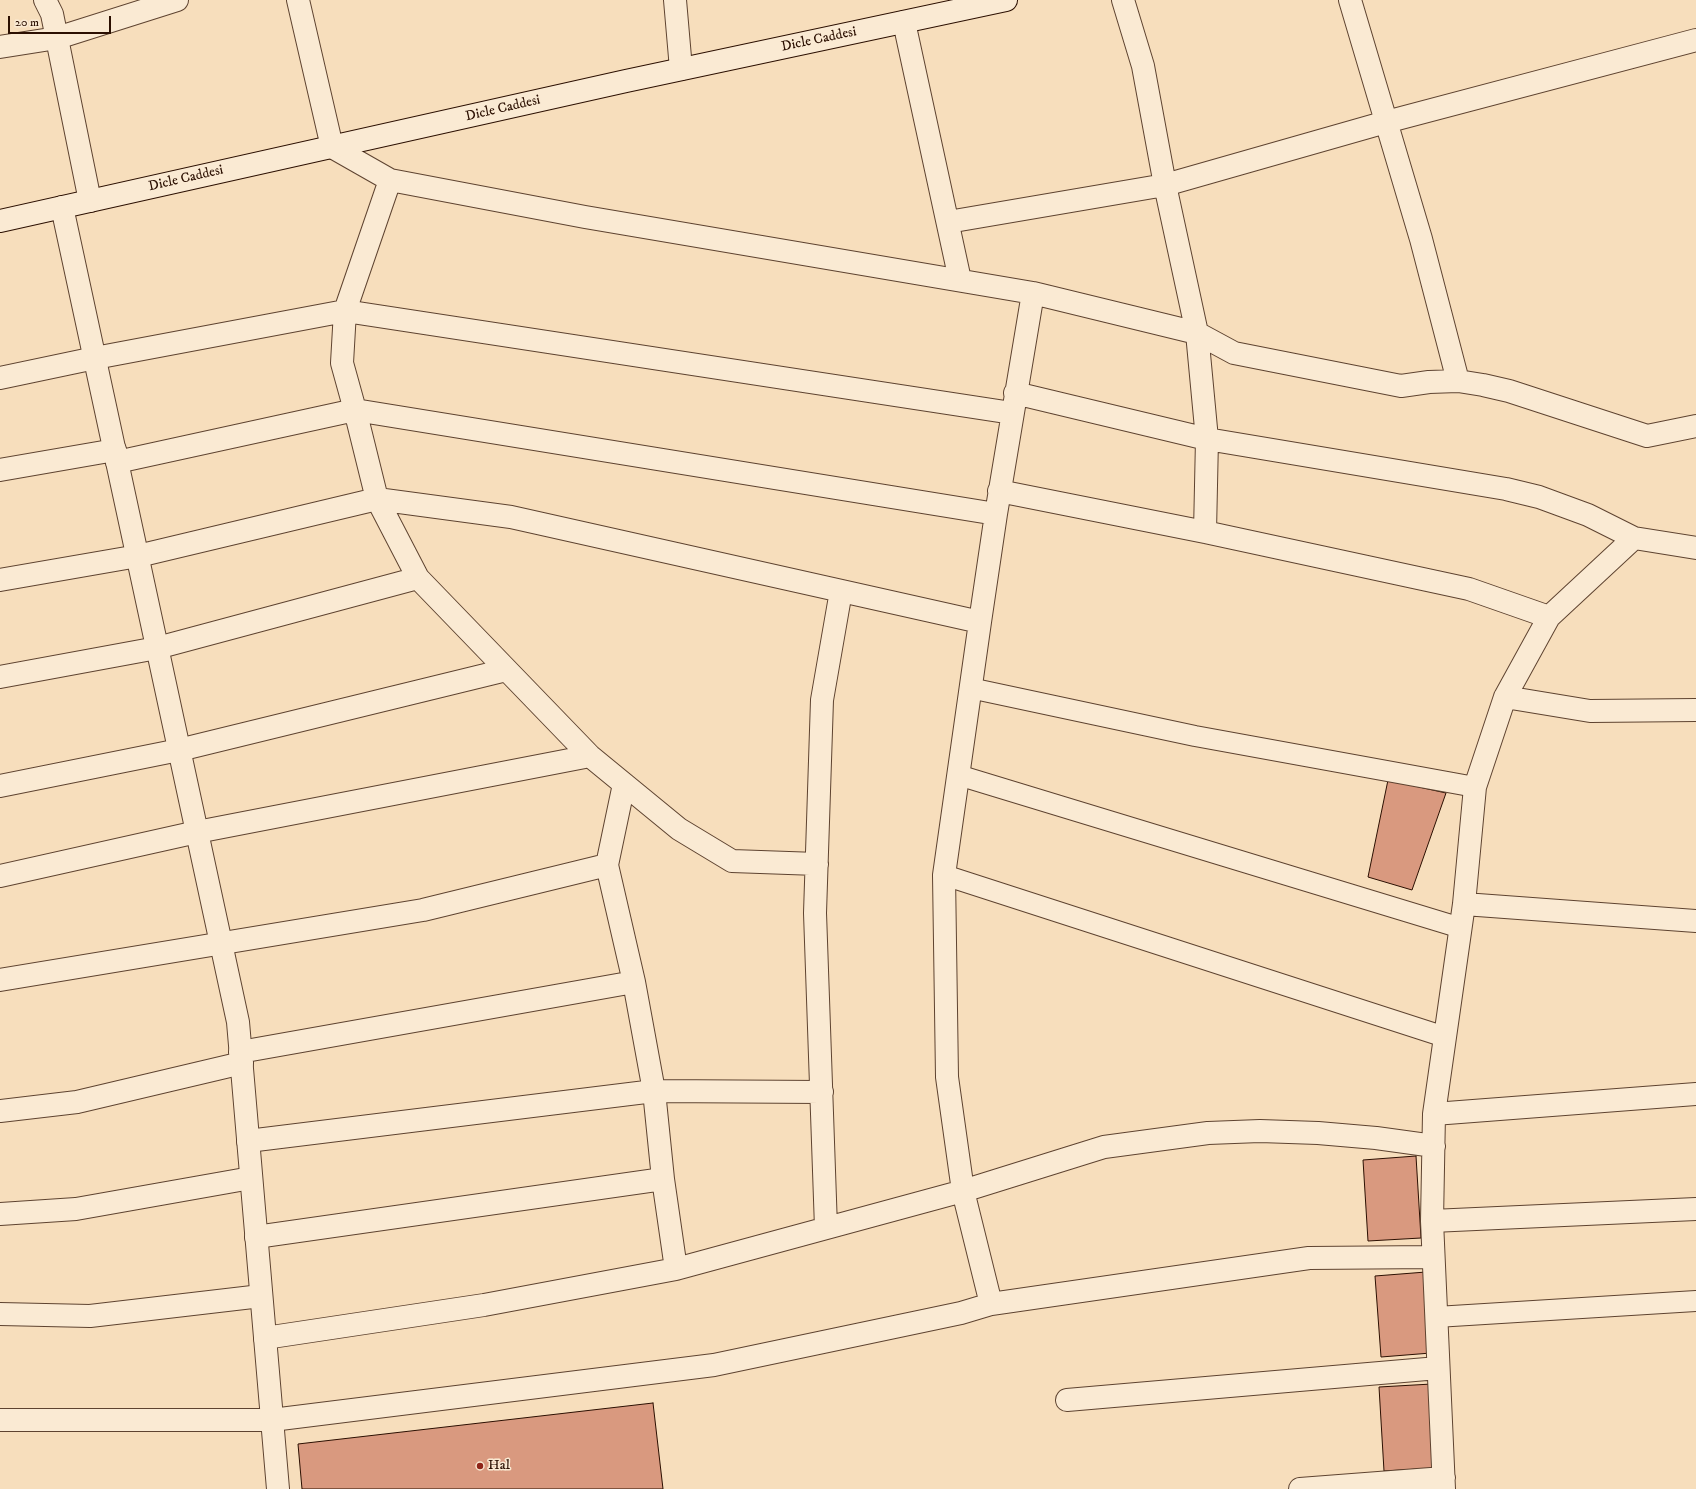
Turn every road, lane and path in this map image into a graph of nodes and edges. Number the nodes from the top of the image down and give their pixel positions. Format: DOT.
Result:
graph roads {
  1 [pos="45,0"];
  2 [pos="177,0"];
  3 [pos="298,0"];
  4 [pos="674,0"];
  5 [pos="1006,0"];
  6 [pos="1123,0"];
  7 [pos="1350,0"];
  8 [pos="904,22"];
  9 [pos="56,38"];
  10 [pos="1696,40"];
  11 [pos="0,47"];
  12 [pos="681,69"];
  13 [pos="1386,122"];
  14 [pos="332,147"];
  15 [pos="390,180"];
  16 [pos="1165,185"];
  17 [pos="90,201"];
  18 [pos="62,207"];
  19 [pos="0,221"];
  20 [pos="948,222"];
  21 [pos="960,280"];
  22 [pos="1032,293"];
  23 [pos="345,311"];
  24 [pos="1197,333"];
  25 [pos="95,358"];
  26 [pos="0,378"];
  27 [pos="1458,381"];
  28 [pos="1013,403"];
  29 [pos="355,410"];
  30 [pos="1696,426"];
  31 [pos="1207,438"];
  32 [pos="116,456"];
  33 [pos="0,470"];
  34 [pos="999,491"];
  35 [pos="377,499"];
  36 [pos="996,514"];
  37 [pos="1205,532"];
  38 [pos="1634,538"];
  39 [pos="1696,548"];
  40 [pos="138,556"];
  41 [pos="418,578"];
  42 [pos="0,580"];
  43 [pos="841,591"];
  44 [pos="1549,617"];
  45 [pos="980,622"];
  46 [pos="157,648"];
  47 [pos="506,670"];
  48 [pos="0,676"];
  49 [pos="970,688"];
  50 [pos="1505,697"];
  51 [pos="1696,710"];
  52 [pos="179,750"];
  53 [pos="590,756"];
  54 [pos="958,775"];
  55 [pos="624,784"];
  56 [pos="0,786"];
  57 [pos="1475,787"];
  58 [pos="197,832"];
  59 [pos="817,864"];
  60 [pos="607,865"];
  61 [pos="944,875"];
  62 [pos="0,876"];
  63 [pos="1464,904"];
  64 [pos="1696,921"];
  65 [pos="1461,928"];
  66 [pos="221,944"];
  67 [pos="0,980"];
  68 [pos="634,982"];
  69 [pos="1445,1037"];
  70 [pos="241,1057"];
  71 [pos="654,1091"];
  72 [pos="822,1092"];
  73 [pos="1696,1094"];
  74 [pos="0,1110"];
  75 [pos="1434,1114"];
  76 [pos="248,1141"];
  77 [pos="1434,1146"];
  78 [pos="252,1178"];
  79 [pos="663,1179"];
  80 [pos="963,1191"];
  81 [pos="1696,1209"];
  82 [pos="0,1214"];
  83 [pos="1432,1221"];
  84 [pos="826,1228"];
  85 [pos="256,1237"];
  86 [pos="1433,1257"];
  87 [pos="676,1269"];
  88 [pos="261,1296"];
  89 [pos="1696,1301"];
  90 [pos="991,1304"];
  91 [pos="0,1314"];
  92 [pos="1436,1317"];
  93 [pos="265,1338"];
  94 [pos="1438,1368"];
  95 [pos="1067,1400"];
  96 [pos="0,1420"];
  97 [pos="272,1420"];
  98 [pos="1444,1484"];
  99 [pos="278,1489"];
  100 [pos="1300,1489"];
  1 -- 9 [label="street"];
  2 -- 9 [label="street"];
  3 -- 14 [label="street"];
  4 -- 12 [label="street"];
  5 -- 8 [label="street, Dicle Caddesi"];
  6 -- 16 [label="street"];
  7 -- 13 [label="street"];
  8 -- 12 [label="street, Dicle Caddesi"];
  8 -- 20 [label="street"];
  9 -- 11 [label="street"];
  9 -- 17 [label="street"];
  10 -- 13 [label="street"];
  12 -- 14 [label="street, Dicle Caddesi"];
  13 -- 16 [label="street"];
  13 -- 27 [label="street"];
  14 -- 15 [label="street"];
  14 -- 17 [label="street, Dicle Caddesi"];
  15 -- 21 [label="street"];
  15 -- 23 [label="street"];
  16 -- 20 [label="street"];
  16 -- 24 [label="street"];
  17 -- 18 [label="street, Dicle Caddesi"];
  18 -- 19 [label="street, Dicle Caddesi"];
  18 -- 25 [label="street"];
  20 -- 21 [label="street"];
  21 -- 22 [label="street"];
  22 -- 24 [label="street"];
  22 -- 28 [label="street"];
  23 -- 25 [label="street"];
  23 -- 28 [label="street"];
  23 -- 29 [label="street"];
  24 -- 27 [label="street"];
  24 -- 31 [label="street"];
  25 -- 26 [label="street"];
  25 -- 32 [label="street"];
  27 -- 30 [label="street"];
  28 -- 31 [label="street"];
  28 -- 34 [label="street"];
  29 -- 32 [label="street"];
  29 -- 35 [label="street"];
  29 -- 36 [label="street"];
  31 -- 37 [label="street"];
  31 -- 38 [label="street"];
  32 -- 33 [label="street"];
  32 -- 40 [label="street"];
  34 -- 36 [label="street"];
  34 -- 37 [label="street"];
  35 -- 40 [label="street"];
  35 -- 41 [label="street"];
  35 -- 43 [label="street"];
  36 -- 45 [label="street"];
  37 -- 44 [label="street"];
  38 -- 39 [label="street"];
  38 -- 44 [label="street"];
  40 -- 42 [label="street"];
  40 -- 46 [label="street"];
  41 -- 46 [label="street"];
  41 -- 47 [label="street"];
  43 -- 45 [label="street"];
  43 -- 59 [label="street"];
  44 -- 50 [label="street"];
  45 -- 49 [label="street"];
  46 -- 48 [label="street"];
  46 -- 52 [label="street"];
  47 -- 52 [label="street"];
  47 -- 53 [label="street"];
  49 -- 54 [label="street"];
  49 -- 57 [label="lane"];
  50 -- 51 [label="street"];
  50 -- 57 [label="street"];
  52 -- 56 [label="street"];
  52 -- 58 [label="street"];
  53 -- 55 [label="street"];
  53 -- 58 [label="street"];
  54 -- 61 [label="street"];
  54 -- 65 [label="lane"];
  55 -- 59 [label="street"];
  55 -- 60 [label="street"];
  57 -- 63 [label="street"];
  58 -- 62 [label="street"];
  58 -- 66 [label="street"];
  59 -- 72 [label="street"];
  60 -- 66 [label="street"];
  60 -- 68 [label="street"];
  61 -- 69 [label="lane"];
  61 -- 80 [label="street"];
  63 -- 64 [label="street"];
  63 -- 65 [label="street"];
  65 -- 69 [label="street"];
  66 -- 67 [label="street"];
  66 -- 70 [label="street"];
  68 -- 70 [label="street"];
  68 -- 71 [label="street"];
  69 -- 75 [label="street"];
  70 -- 74 [label="street"];
  70 -- 76 [label="street"];
  71 -- 72 [label="street"];
  71 -- 76 [label="street"];
  71 -- 79 [label="street"];
  72 -- 84 [label="street"];
  73 -- 75 [label="street"];
  75 -- 77 [label="street"];
  76 -- 78 [label="street"];
  77 -- 80 [label="street"];
  77 -- 83 [label="street"];
  78 -- 82 [label="street"];
  78 -- 85 [label="street"];
  79 -- 85 [label="street"];
  79 -- 87 [label="street"];
  80 -- 84 [label="street"];
  80 -- 90 [label="street"];
  81 -- 83 [label="street"];
  83 -- 86 [label="street"];
  84 -- 87 [label="street"];
  85 -- 88 [label="street"];
  86 -- 90 [label="street"];
  86 -- 92 [label="street"];
  87 -- 93 [label="street"];
  88 -- 91 [label="street"];
  88 -- 93 [label="street"];
  89 -- 92 [label="lane"];
  90 -- 97 [label="street"];
  92 -- 94 [label="street"];
  93 -- 97 [label="street"];
  94 -- 95 [label="street"];
  94 -- 98 [label="street"];
  96 -- 97 [label="street"];
  97 -- 99 [label="street"];
  98 -- 100 [label="street"];
}
